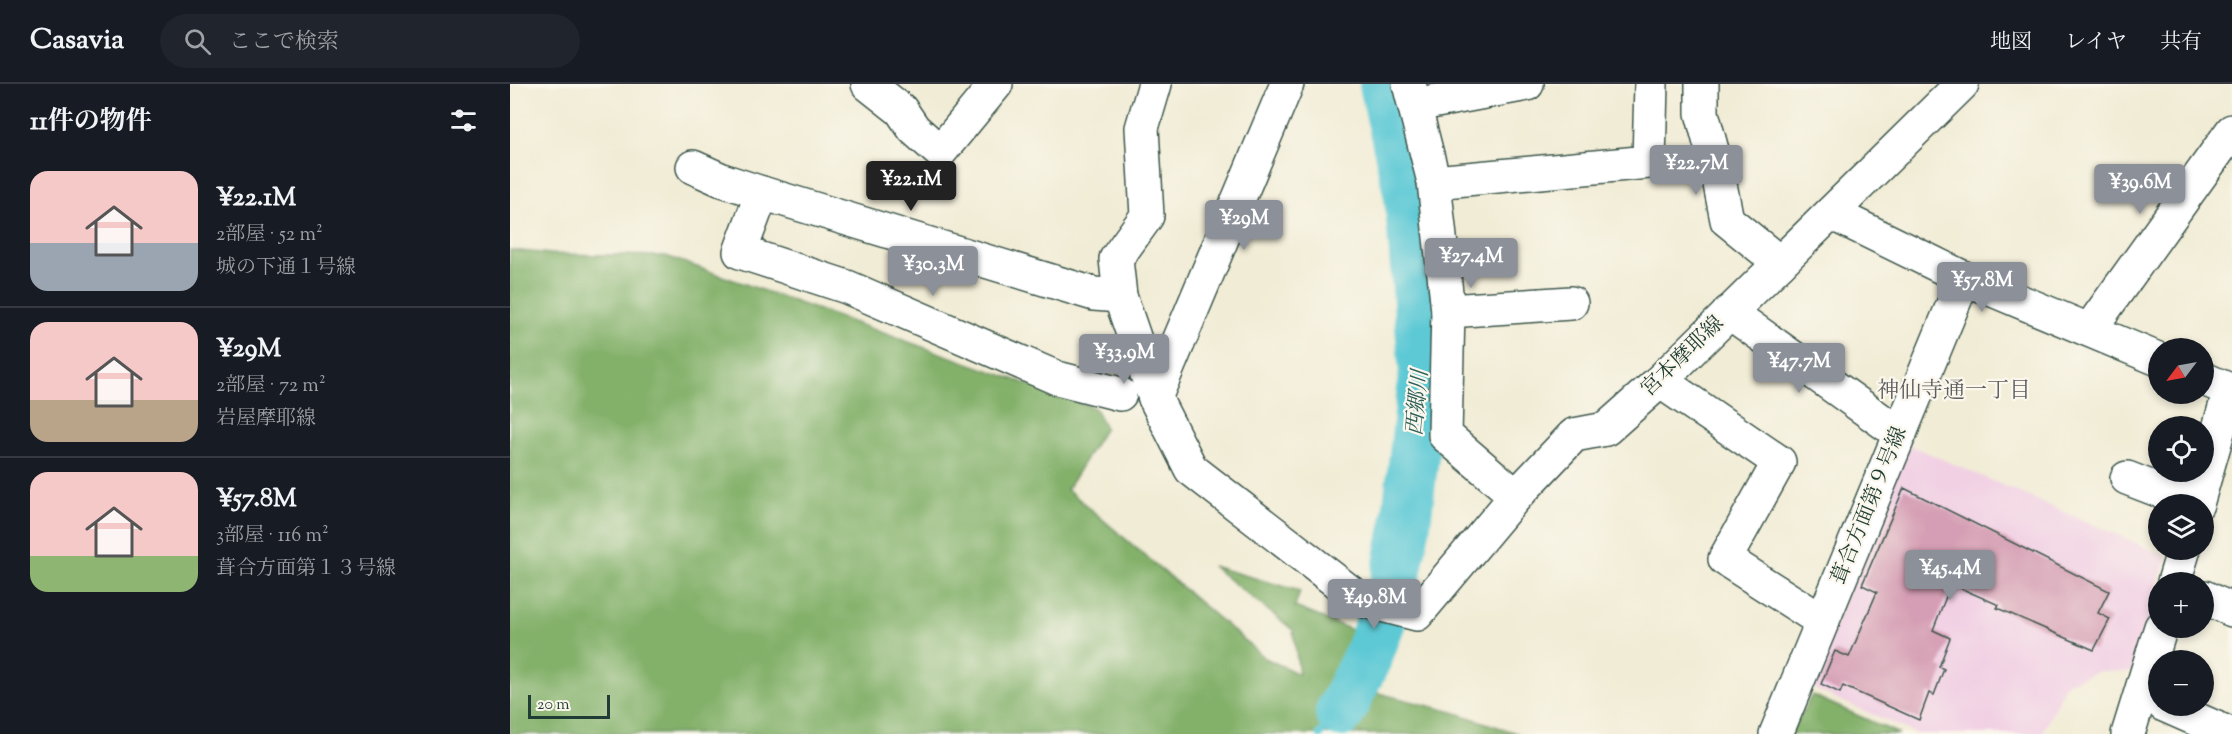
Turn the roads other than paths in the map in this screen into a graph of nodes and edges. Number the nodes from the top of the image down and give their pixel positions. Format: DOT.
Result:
graph roads {
  1 [pos="868,84"];
  2 [pos="996,84"];
  3 [pos="1155,84"];
  4 [pos="1287,84"];
  5 [pos="1527,84"];
  6 [pos="1652,84"];
  7 [pos="1702,84"];
  8 [pos="1962,84"];
  9 [pos="1412,94"];
  10 [pos="2232,131"];
  11 [pos="693,167"];
  12 [pos="1434,182"];
  13 [pos="762,193"];
  14 [pos="1831,213"];
  15 [pos="1780,262"];
  16 [pos="1964,278"];
  17 [pos="1120,296"];
  18 [pos="1571,303"];
  19 [pos="1448,311"];
  20 [pos="1728,312"];
  21 [pos="2090,329"];
  22 [pos="2148,355"];
  23 [pos="1660,381"];
  24 [pos="2222,387"];
  25 [pos="1120,394"];
  26 [pos="1155,398"];
  27 [pos="1900,434"];
  28 [pos="2220,470"];
  29 [pos="2127,478"];
  30 [pos="2169,494"];
  31 [pos="2203,494"];
  32 [pos="1516,496"];
  33 [pos="2214,602"];
  34 [pos="2232,610"];
  35 [pos="1822,621"];
  36 [pos="2148,709"];
  37 [pos="2189,716"];
  38 [pos="1776,734"];
  39 [pos="2128,734"];
  40 [pos="2230,734"];
  1 -- 2 [label="street"];
  3 -- 17 [label="street"];
  4 -- 26 [label="street"];
  5 -- 9 [label="street"];
  6 -- 12 [label="street"];
  7 -- 15 [label="street"];
  8 -- 14 [label="street, 宮本摩耶線"];
  9 -- 12 [label="street"];
  10 -- 21 [label="street"];
  11 -- 13 [label="street"];
  12 -- 19 [label="street"];
  13 -- 17 [label="street"];
  13 -- 25 [label="street"];
  14 -- 15 [label="street, 宮本摩耶線"];
  14 -- 16 [label="street"];
  15 -- 20 [label="street, 宮本摩耶線"];
  16 -- 21 [label="street"];
  16 -- 27 [label="street, 葺合方面第９号線"];
  17 -- 26 [label="street"];
  18 -- 19 [label="street"];
  19 -- 32 [label="street"];
  20 -- 23 [label="street, 宮本摩耶線"];
  20 -- 27 [label="street"];
  21 -- 22 [label="street"];
  23 -- 32 [label="street, 宮本摩耶線"];
  23 -- 35 [label="street"];
  24 -- 28 [label="street"];
  26 -- 32 [label="street, 宮本摩耶線"];
  27 -- 35 [label="street, 葺合方面第９号線"];
  28 -- 31 [label="street"];
  29 -- 30 [label="street"];
  33 -- 34 [label="street"];
  35 -- 38 [label="street, 葺合方面第９号線"];
  36 -- 39 [label="street"];
  37 -- 40 [label="street"];
}
